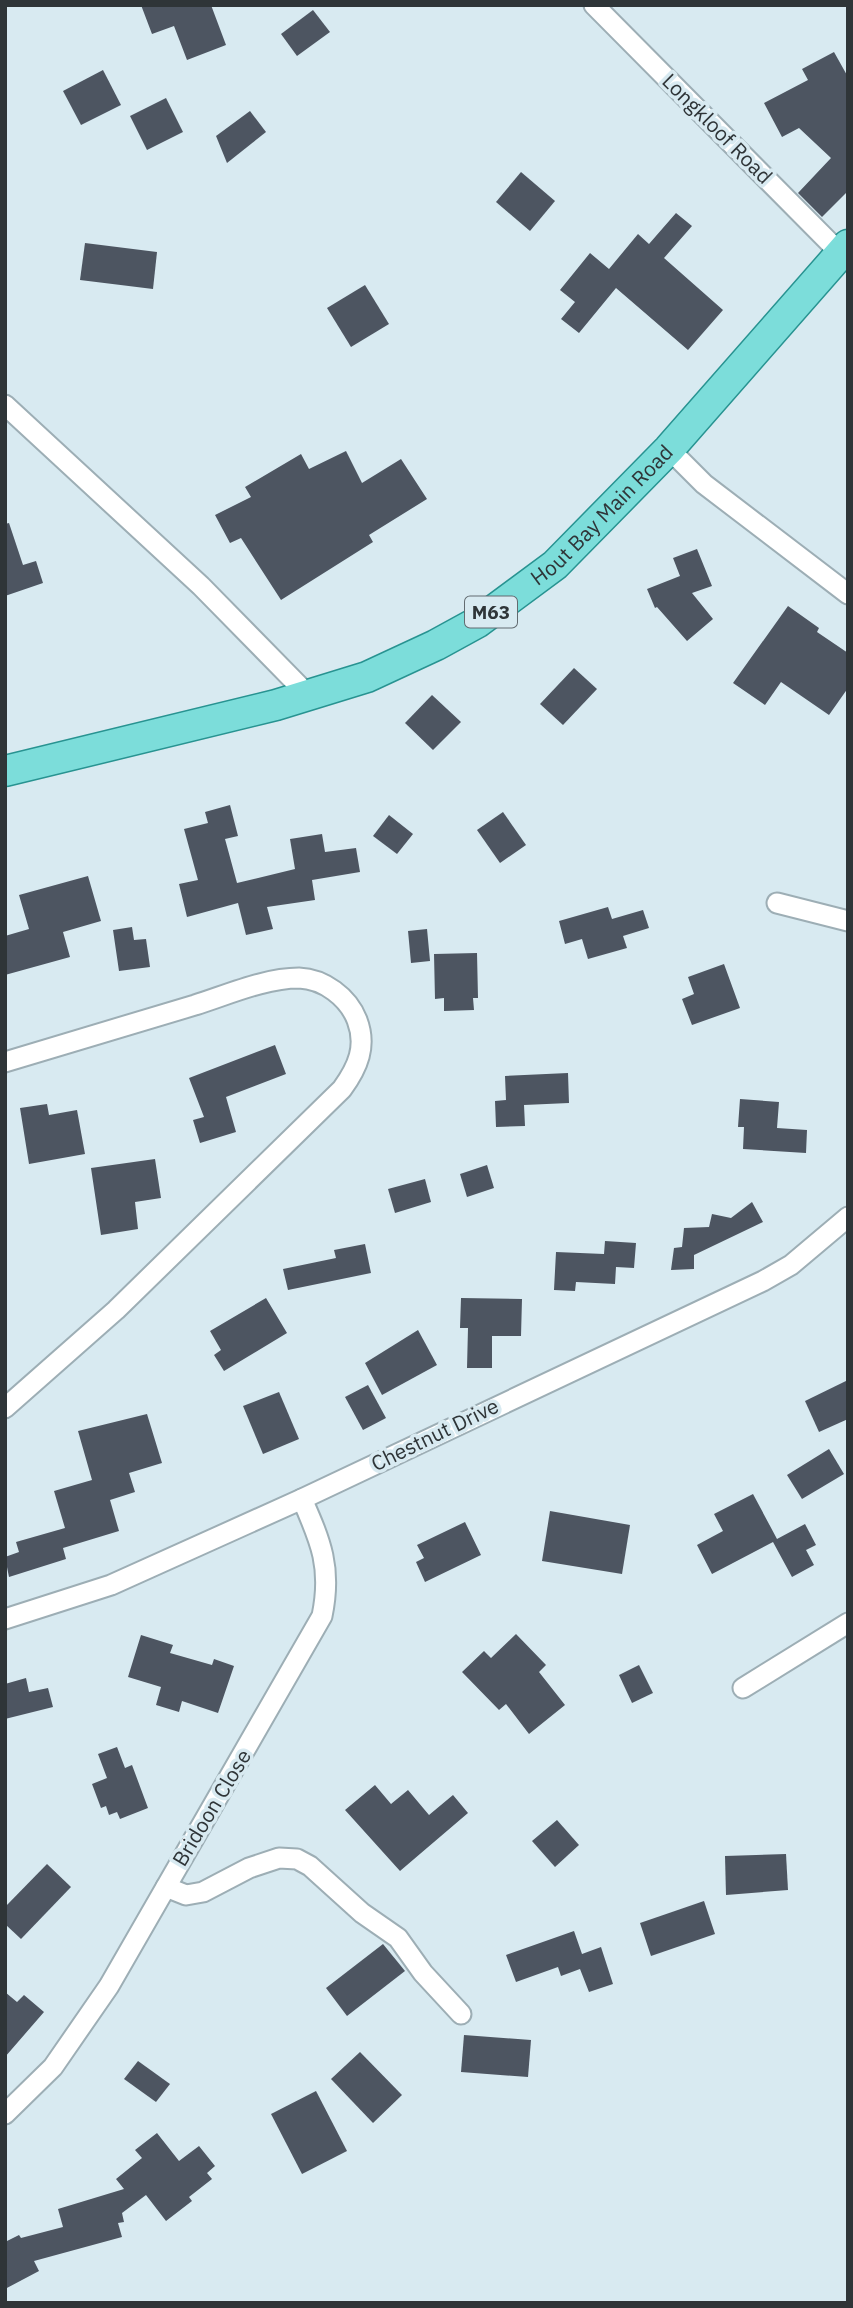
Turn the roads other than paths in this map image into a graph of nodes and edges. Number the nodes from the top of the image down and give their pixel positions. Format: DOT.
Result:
graph roads {
  1 [pos="594,5"];
  2 [pos="844,249"];
  3 [pos="5,405"];
  4 [pos="669,449"];
  5 [pos="848,594"];
  6 [pos="308,695"];
  7 [pos="5,771"];
  8 [pos="777,903"];
  9 [pos="848,921"];
  10 [pos="5,1062"];
  11 [pos="848,1217"];
  12 [pos="5,1408"];
  13 [pos="302,1499"];
  14 [pos="5,1619"];
  15 [pos="848,1623"];
  16 [pos="743,1688"];
  17 [pos="166,1886"];
  18 [pos="461,2014"];
  19 [pos="5,2114"];
  1 -- 2 [label="street, Longkloof Road"];
  2 -- 4 [label="main road, Hout Bay Main Road / M63"];
  3 -- 6 [label="street"];
  4 -- 5 [label="street"];
  4 -- 6 [label="main road, Hout Bay Main Road / M63"];
  6 -- 7 [label="main road, Hout Bay Main Road / M63"];
  8 -- 9 [label="street"];
  10 -- 12 [label="street"];
  11 -- 13 [label="street, Chestnut Drive"];
  13 -- 14 [label="street, Chestnut Drive"];
  13 -- 17 [label="street, Bridoon Close"];
  15 -- 16 [label="street"];
  17 -- 18 [label="street"];
  17 -- 19 [label="street, Bridoon Close"];
}
